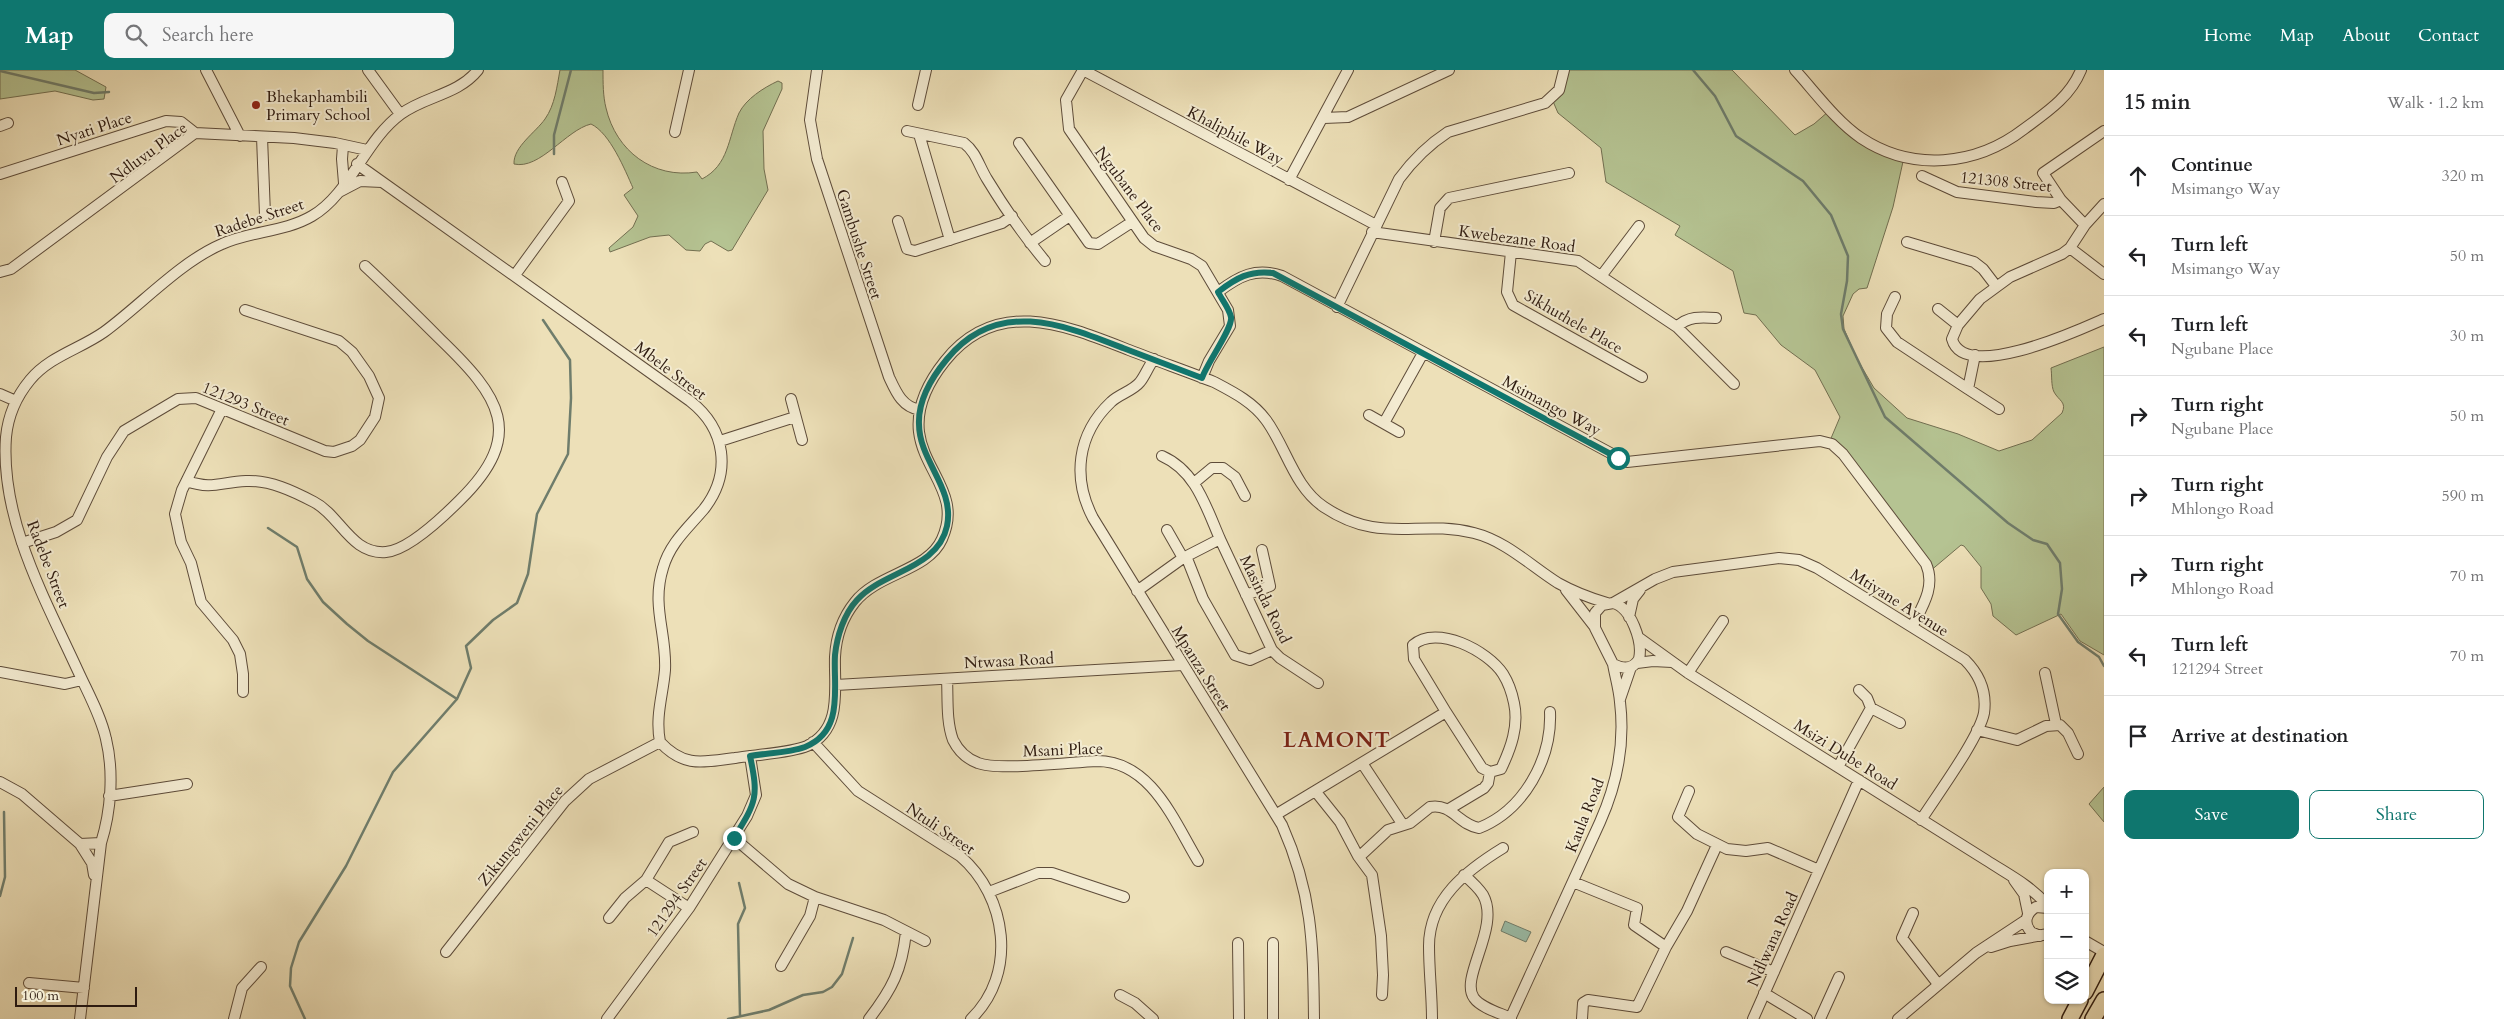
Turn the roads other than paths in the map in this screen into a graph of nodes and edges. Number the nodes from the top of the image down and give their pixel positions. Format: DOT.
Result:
graph roads {
  1 [pos="206,70"];
  2 [pos="368,70"];
  3 [pos="478,70"];
  4 [pos="689,70"];
  5 [pos="817,70"];
  6 [pos="926,70"];
  7 [pos="1083,70"];
  8 [pos="1348,70"];
  9 [pos="1449,70"];
  10 [pos="1564,70"];
  11 [pos="1794,70"];
  12 [pos="2081,70"];
  13 [pos="918,105"];
  14 [pos="400,114"];
  15 [pos="1324,118"];
  16 [pos="907,131"];
  17 [pos="2104,131"];
  18 [pos="675,132"];
  19 [pos="195,133"];
  20 [pos="919,134"];
  21 [pos="240,136"];
  22 [pos="262,137"];
  23 [pos="1019,143"];
  24 [pos="343,146"];
  25 [pos="367,150"];
  26 [pos="357,164"];
  27 [pos="1569,173"];
  28 [pos="0,174"];
  29 [pos="1922,176"];
  30 [pos="1290,180"];
  31 [pos="386,182"];
  32 [pos="562,182"];
  33 [pos="344,183"];
  34 [pos="338,192"];
  35 [pos="2062,200"];
  36 [pos="2104,204"];
  37 [pos="265,215"];
  38 [pos="1012,216"];
  39 [pos="1068,217"];
  40 [pos="898,221"];
  41 [pos="1132,222"];
  42 [pos="2085,225"];
  43 [pos="1639,226"];
  44 [pos="1374,229"];
  45 [pos="950,240"];
  46 [pos="1030,242"];
  47 [pos="1434,242"];
  48 [pos="1907,242"];
  49 [pos="2070,248"];
  50 [pos="1511,252"];
  51 [pos="1045,261"];
  52 [pos="365,266"];
  53 [pos="0,272"];
  54 [pos="2104,274"];
  55 [pos="515,275"];
  56 [pos="1602,275"];
  57 [pos="1996,286"];
  58 [pos="1218,292"];
  59 [pos="1895,297"];
  60 [pos="1337,306"];
  61 [pos="1938,309"];
  62 [pos="245,310"];
  63 [pos="1716,318"];
  64 [pos="2104,319"];
  65 [pos="1958,325"];
  66 [pos="1677,326"];
  67 [pos="1423,353"];
  68 [pos="1975,355"];
  69 [pos="1154,359"];
  70 [pos="1642,377"];
  71 [pos="1202,378"];
  72 [pos="1734,384"];
  73 [pos="1968,389"];
  74 [pos="0,394"];
  75 [pos="791,399"];
  76 [pos="16,401"];
  77 [pos="1999,408"];
  78 [pos="222,409"];
  79 [pos="920,410"];
  80 [pos="1369,415"];
  81 [pos="794,417"];
  82 [pos="1384,423"];
  83 [pos="1399,432"];
  84 [pos="720,440"];
  85 [pos="802,440"];
  86 [pos="1162,456"];
  87 [pos="187,481"];
  88 [pos="1194,483"];
  89 [pos="1245,496"];
  90 [pos="1167,530"];
  91 [pos="1220,539"];
  92 [pos="22,543"];
  93 [pos="1262,550"];
  94 [pos="1184,557"];
  95 [pos="1558,582"];
  96 [pos="1644,585"];
  97 [pos="1137,590"];
  98 [pos="1246,595"];
  99 [pos="1610,603"];
  100 [pos="1629,616"];
  101 [pos="1723,621"];
  102 [pos="1912,627"];
  103 [pos="1595,628"];
  104 [pos="1637,637"];
  105 [pos="1272,650"];
  106 [pos="1673,662"];
  107 [pos="1613,664"];
  108 [pos="1634,665"];
  109 [pos="1183,666"];
  110 [pos="0,672"];
  111 [pos="1688,672"];
  112 [pos="2044,672"];
  113 [pos="947,679"];
  114 [pos="82,680"];
  115 [pos="1318,682"];
  116 [pos="836,685"];
  117 [pos="1859,690"];
  118 [pos="243,692"];
  119 [pos="1620,699"];
  120 [pos="1871,708"];
  121 [pos="1446,712"];
  122 [pos="1550,712"];
  123 [pos="1900,723"];
  124 [pos="2056,724"];
  125 [pos="1977,730"];
  126 [pos="660,742"];
  127 [pos="813,742"];
  128 [pos="2078,754"];
  129 [pos="750,756"];
  130 [pos="1362,763"];
  131 [pos="1838,767"];
  132 [pos="1490,772"];
  133 [pos="1860,780"];
  134 [pos="0,782"];
  135 [pos="187,784"];
  136 [pos="1689,791"];
  137 [pos="1316,792"];
  138 [pos="110,796"];
  139 [pos="1449,808"];
  140 [pos="1277,814"];
  141 [pos="1921,820"];
  142 [pos="1402,825"];
  143 [pos="693,832"];
  144 [pos="734,838"];
  145 [pos="101,843"];
  146 [pos="80,844"];
  147 [pos="1717,844"];
  148 [pos="1503,848"];
  149 [pos="1358,857"];
  150 [pos="1198,861"];
  151 [pos="1819,870"];
  152 [pos="2004,871"];
  153 [pos="1464,875"];
  154 [pos="646,880"];
  155 [pos="1572,882"];
  156 [pos="96,886"];
  157 [pos="990,892"];
  158 [pos="815,897"];
  159 [pos="1124,897"];
  160 [pos="2044,903"];
  161 [pos="2044,907"];
  162 [pos="689,908"];
  163 [pos="1913,913"];
  164 [pos="2027,917"];
  165 [pos="609,918"];
  166 [pos="906,932"];
  167 [pos="2044,935"];
  168 [pos="925,941"];
  169 [pos="1238,943"];
  170 [pos="1274,943"];
  171 [pos="2089,944"];
  172 [pos="1666,947"];
  173 [pos="446,952"];
  174 [pos="1726,952"];
  175 [pos="1976,953"];
  176 [pos="2104,954"];
  177 [pos="261,966"];
  178 [pos="781,966"];
  179 [pos="1774,972"];
  180 [pos="1839,977"];
  181 [pos="28,983"];
  182 [pos="1938,984"];
  183 [pos="2089,984"];
  184 [pos="84,988"];
  185 [pos="1764,994"];
  186 [pos="1120,995"];
  187 [pos="1382,996"];
  188 [pos="2104,1000"];
  189 [pos="2078,1004"];
  190 [pos="1510,1018"];
  191 [pos="80,1019"];
  192 [pos="234,1019"];
  193 [pos="607,1019"];
  194 [pos="869,1019"];
  195 [pos="972,1019"];
  196 [pos="1153,1019"];
  197 [pos="1239,1019"];
  198 [pos="1273,1019"];
  199 [pos="1314,1019"];
  200 [pos="1432,1019"];
  201 [pos="1582,1019"];
  202 [pos="1753,1019"];
  203 [pos="1807,1019"];
  204 [pos="1820,1019"];
  205 [pos="1898,1019"];
  206 [pos="2070,1019"];
  207 [pos="2094,1019"];
  1 -- 21 [label="street"];
  2 -- 14 [label="street"];
  3 -- 14 [label="street"];
  4 -- 18 [label="street"];
  5 -- 79 [label="street, Gambushe Street"];
  6 -- 13 [label="street"];
  7 -- 30 [label="street, Khaliphile Way"];
  7 -- 41 [label="street, Ngubane Place"];
  8 -- 15 [label="street"];
  9 -- 15 [label="street"];
  10 -- 44 [label="street"];
  11 -- 12 [label="street"];
  14 -- 25 [label="street, Radebe Street"];
  15 -- 30 [label="street"];
  16 -- 20 [label="street"];
  17 -- 35 [label="street"];
  19 -- 21 [label="street, Ndluvu Place"];
  19 -- 28 [label="street, Nyati Place"];
  19 -- 53 [label="street, Ndluvu Place"];
  20 -- 38 [label="street"];
  20 -- 45 [label="street"];
  21 -- 22 [label="street, Ndluvu Place"];
  22 -- 24 [label="street, Ndluvu Place"];
  22 -- 37 [label="street"];
  23 -- 39 [label="street"];
  24 -- 25 [label="street, Ndluvu Place"];
  24 -- 33 [label="street"];
  25 -- 26 [label="street, Radebe Street"];
  26 -- 31 [label="street, Mbele Street"];
  26 -- 33 [label="street, Radebe Street"];
  27 -- 47 [label="street"];
  29 -- 35 [label="street, 121308 Street"];
  30 -- 44 [label="street, Khaliphile Way"];
  31 -- 34 [label="street"];
  31 -- 55 [label="street, Mbele Street"];
  32 -- 55 [label="street"];
  33 -- 34 [label="street, Radebe Street"];
  34 -- 76 [label="street, Radebe Street"];
  35 -- 42 [label="street"];
  36 -- 42 [label="street"];
  38 -- 45 [label="street"];
  38 -- 46 [label="street"];
  39 -- 41 [label="street"];
  39 -- 46 [label="street"];
  40 -- 45 [label="street"];
  41 -- 58 [label="street, Ngubane Place"];
  42 -- 49 [label="street"];
  43 -- 56 [label="street"];
  44 -- 47 [label="street, Kwebezane Road"];
  44 -- 60 [label="street"];
  46 -- 51 [label="street"];
  47 -- 50 [label="street, Kwebezane Road"];
  48 -- 57 [label="street"];
  49 -- 54 [label="street"];
  49 -- 57 [label="street"];
  50 -- 56 [label="street, Kwebezane Road"];
  50 -- 70 [label="street, Sikhuthele Place"];
  52 -- 87 [label="street"];
  55 -- 84 [label="street, Mbele Street"];
  56 -- 66 [label="street, Kwebezane Road"];
  57 -- 65 [label="street"];
  58 -- 60 [label="street, Msimango Way"];
  58 -- 71 [label="street, Ngubane Place"];
  59 -- 73 [label="street"];
  60 -- 67 [label="street, Msimango Way"];
  61 -- 65 [label="street"];
  62 -- 78 [label="street, 121293 Street"];
  63 -- 66 [label="street"];
  64 -- 68 [label="street"];
  65 -- 68 [label="street"];
  66 -- 72 [label="street, Kwebezane Road"];
  67 -- 82 [label="street"];
  67 -- 102 [label="street, Msimango Way"];
  68 -- 73 [label="street"];
  69 -- 71 [label="street"];
  69 -- 79 [label="street"];
  69 -- 97 [label="street, Mpanza Street"];
  71 -- 95 [label="street"];
  73 -- 77 [label="street"];
  74 -- 76 [label="street"];
  75 -- 81 [label="street"];
  76 -- 92 [label="street, Radebe Street"];
  78 -- 87 [label="street"];
  78 -- 92 [label="street, 121293 Street"];
  79 -- 116 [label="street"];
  80 -- 82 [label="street"];
  81 -- 84 [label="street"];
  81 -- 85 [label="street"];
  82 -- 83 [label="street"];
  84 -- 126 [label="street, Mbele Street"];
  86 -- 88 [label="street, Masinda Road"];
  87 -- 118 [label="street"];
  88 -- 89 [label="street"];
  88 -- 91 [label="street, Masinda Road"];
  90 -- 94 [label="street"];
  91 -- 94 [label="street"];
  91 -- 98 [label="street, Masinda Road"];
  92 -- 114 [label="street, Radebe Street"];
  93 -- 98 [label="street"];
  94 -- 97 [label="street"];
  94 -- 105 [label="street"];
  95 -- 99 [label="street"];
  95 -- 103 [label="street, Kaula Road"];
  96 -- 99 [label="street, Mtiyane Avenue"];
  96 -- 100 [label="street"];
  96 -- 102 [label="street, Mtiyane Avenue"];
  97 -- 109 [label="street, Mpanza Street"];
  98 -- 105 [label="street, Masinda Road"];
  99 -- 100 [label="street"];
  99 -- 103 [label="street"];
  100 -- 104 [label="street"];
  101 -- 111 [label="street"];
  102 -- 125 [label="street, Mtiyane Avenue"];
  103 -- 107 [label="street, Kaula Road"];
  104 -- 106 [label="street, Msizi Dube Road"];
  104 -- 108 [label="street, Kaula Road"];
  105 -- 115 [label="street, Masinda Road"];
  106 -- 108 [label="street"];
  106 -- 111 [label="street, Msizi Dube Road"];
  107 -- 108 [label="street"];
  107 -- 119 [label="street, Kaula Road"];
  108 -- 119 [label="street, Kaula Road"];
  109 -- 113 [label="street, Ntwasa Road"];
  109 -- 140 [label="street, Mpanza Street"];
  110 -- 114 [label="street"];
  111 -- 131 [label="street, Msizi Dube Road"];
  112 -- 124 [label="street"];
  113 -- 116 [label="street, Ntwasa Road"];
  113 -- 150 [label="street, Msani Place"];
  114 -- 138 [label="street, Radebe Street"];
  116 -- 127 [label="street"];
  117 -- 120 [label="street"];
  119 -- 155 [label="street, Kaula Road"];
  120 -- 123 [label="street"];
  120 -- 131 [label="street"];
  121 -- 130 [label="street"];
  121 -- 132 [label="street"];
  121 -- 132 [label="street"];
  122 -- 139 [label="street"];
  124 -- 125 [label="street"];
  124 -- 128 [label="street"];
  125 -- 141 [label="street, Mtiyane Avenue"];
  126 -- 129 [label="street"];
  126 -- 173 [label="street, Zikungweni Place"];
  127 -- 129 [label="street"];
  127 -- 157 [label="street, Ntuli Street"];
  129 -- 144 [label="street, 121294 Street"];
  130 -- 137 [label="street"];
  130 -- 142 [label="street"];
  131 -- 133 [label="street, Msizi Dube Road"];
  132 -- 139 [label="street"];
  133 -- 141 [label="street, Msizi Dube Road"];
  133 -- 151 [label="street, Ndlwana Road"];
  134 -- 146 [label="street"];
  135 -- 138 [label="street"];
  136 -- 147 [label="street"];
  137 -- 140 [label="street"];
  137 -- 149 [label="street"];
  138 -- 145 [label="street, Radebe Street"];
  139 -- 142 [label="street"];
  140 -- 199 [label="street, Mpanza Street"];
  141 -- 152 [label="street, Msizi Dube Road"];
  142 -- 149 [label="street"];
  143 -- 154 [label="street"];
  144 -- 158 [label="street"];
  144 -- 162 [label="street, 121294 Street"];
  145 -- 146 [label="street"];
  145 -- 156 [label="street, Radebe Street"];
  146 -- 156 [label="street"];
  147 -- 151 [label="street"];
  147 -- 172 [label="street"];
  148 -- 153 [label="street"];
  149 -- 187 [label="street"];
  151 -- 179 [label="street, Ndlwana Road"];
  152 -- 160 [label="street, Msizi Dube Road"];
  152 -- 164 [label="street, Msizi Dube Road"];
  153 -- 190 [label="street"];
  153 -- 200 [label="street"];
  154 -- 162 [label="street"];
  154 -- 165 [label="street"];
  155 -- 172 [label="street"];
  155 -- 190 [label="street, Kaula Road"];
  156 -- 184 [label="street, Radebe Street"];
  157 -- 159 [label="street"];
  157 -- 195 [label="street, Ntuli Street"];
  158 -- 166 [label="street"];
  158 -- 178 [label="street"];
  161 -- 164 [label="street"];
  162 -- 193 [label="street, 121294 Street"];
  163 -- 182 [label="street"];
  164 -- 167 [label="street"];
  164 -- 175 [label="street"];
  166 -- 168 [label="street"];
  166 -- 194 [label="street"];
  167 -- 175 [label="street"];
  169 -- 197 [label="street"];
  170 -- 198 [label="street"];
  171 -- 176 [label="street"];
  172 -- 201 [label="street"];
  174 -- 179 [label="street"];
  175 -- 182 [label="street"];
  176 -- 183 [label="highway"];
  177 -- 192 [label="street"];
  179 -- 185 [label="street, Ndlwana Road"];
  180 -- 204 [label="street"];
  181 -- 184 [label="street"];
  182 -- 205 [label="street"];
  184 -- 191 [label="street, Radebe Street"];
  185 -- 202 [label="street, Ndlwana Road"];
  185 -- 203 [label="street"];
  186 -- 196 [label="street"];
  188 -- 207 [label="highway"];
  189 -- 206 [label="highway"];
}
